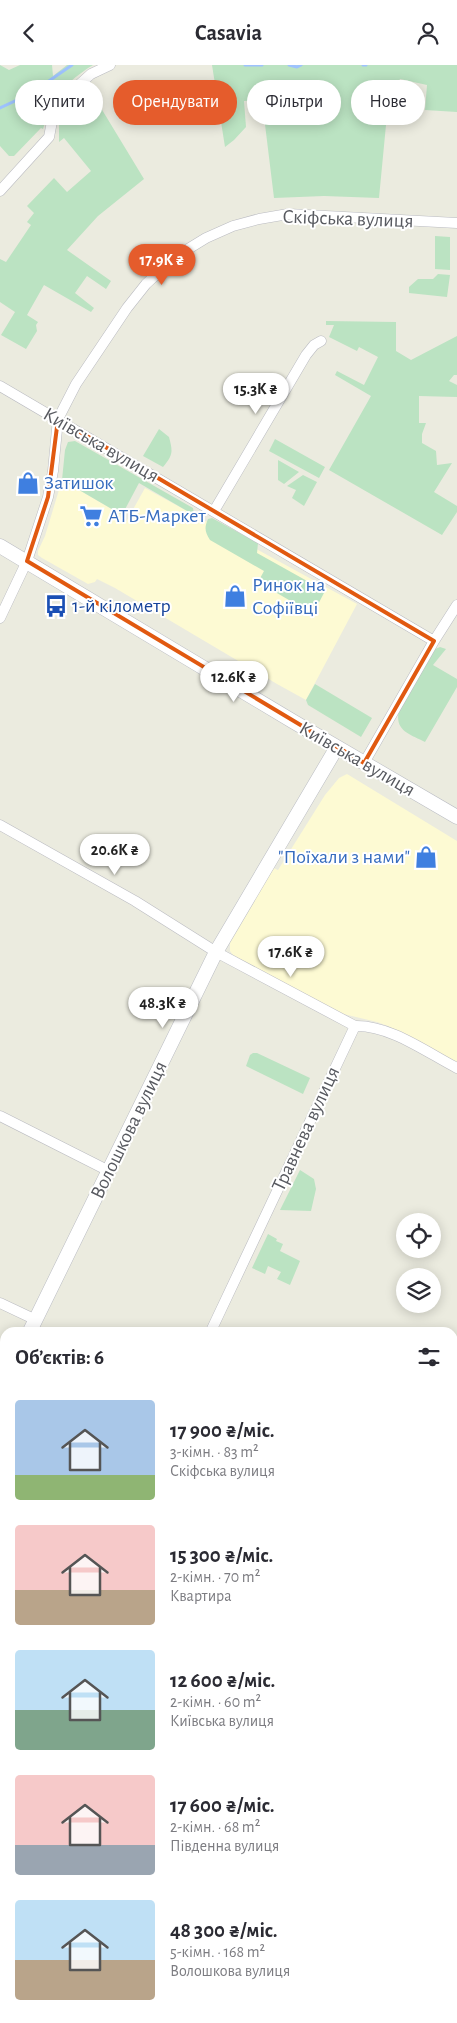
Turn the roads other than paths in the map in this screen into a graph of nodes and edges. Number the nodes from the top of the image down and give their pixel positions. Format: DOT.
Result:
graph roads {
  1 [pos="110,65"];
  2 [pos="0,191"];
  3 [pos="457,223"];
  4 [pos="321,341"];
  5 [pos="0,386"];
  6 [pos="58,419"];
  7 [pos="214,511"];
  8 [pos="0,546"];
  9 [pos="27,561"];
  10 [pos="457,605"];
  11 [pos="0,617"];
  12 [pos="434,641"];
  13 [pos="337,747"];
  14 [pos="364,763"];
  15 [pos="457,817"];
  16 [pos="0,825"];
  17 [pos="216,952"];
  18 [pos="355,1026"];
  19 [pos="457,1068"];
  20 [pos="0,1116"];
  21 [pos="110,1171"];
  22 [pos="0,1303"];
  23 [pos="36,1320"];
  24 [pos="32,1327"];
  25 [pos="213,1327"];
  1 -- 2 [label="street"];
  3 -- 6 [label="street, Скіфська вулиця"];
  4 -- 7 [label="street"];
  5 -- 6 [label="street, Київська вулиця"];
  6 -- 7 [label="street, Київська вулиця"];
  6 -- 9 [label="street, Скіфська вулиця"];
  7 -- 12 [label="street, Київська вулиця"];
  8 -- 9 [label="street, Київська вулиця"];
  9 -- 11 [label="street, Скіфська вулиця"];
  9 -- 13 [label="street, Київська вулиця"];
  10 -- 12 [label="street"];
  12 -- 14 [label="street"];
  13 -- 14 [label="street, Київська вулиця"];
  13 -- 17 [label="street, Волошкова вулиця"];
  14 -- 15 [label="street, Київська вулиця"];
  16 -- 17 [label="street"];
  17 -- 18 [label="street"];
  17 -- 21 [label="street, Волошкова вулиця"];
  18 -- 19 [label="street"];
  18 -- 25 [label="street, Травнева вулиця"];
  20 -- 21 [label="street"];
  21 -- 23 [label="street, Волошкова вулиця"];
  22 -- 23 [label="street"];
  23 -- 24 [label="street, Волошкова вулиця"];
}
